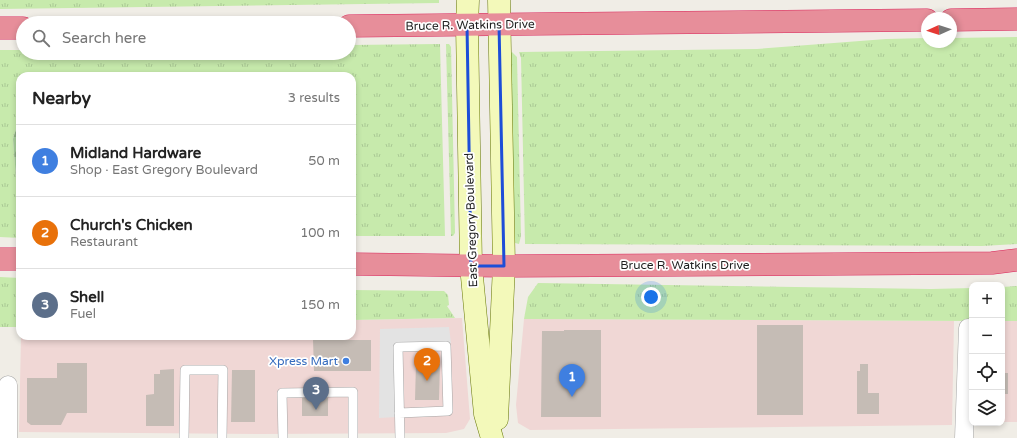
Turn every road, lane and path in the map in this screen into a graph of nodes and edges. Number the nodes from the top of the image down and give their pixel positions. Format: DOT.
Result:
graph roads {
  1 [pos="468,0"];
  2 [pos="499,0"];
  3 [pos="1017,19"];
  4 [pos="921,20"];
  5 [pos="957,20"];
  6 [pos="499,24"];
  7 [pos="467,25"];
  8 [pos="356,26"];
  9 [pos="0,28"];
  10 [pos="16,28"];
  11 [pos="0,259"];
  12 [pos="16,259"];
  13 [pos="1017,260"];
  14 [pos="356,264"];
  15 [pos="471,266"];
  16 [pos="504,266"];
  17 [pos="968,328"];
  18 [pos="8,385"];
  19 [pos="399,413"];
  20 [pos="8,438"];
  21 [pos="184,438"];
  22 [pos="222,438"];
  23 [pos="283,438"];
  24 [pos="353,438"];
  25 [pos="400,438"];
  26 [pos="492,438"];
  27 [pos="496,438"];
  28 [pos="964,438"];
  1 -- 7 [label="main road, East Gregory Boulevard"];
  2 -- 6 [label="main road"];
  3 -- 5 [label="highway"];
  4 -- 6 [label="highway, Bruce R. Watkins Drive"];
  6 -- 7 [label="highway, Bruce R. Watkins Drive"];
  6 -- 16 [label="main road"];
  7 -- 8 [label="highway, Bruce R. Watkins Drive"];
  7 -- 15 [label="main road, East Gregory Boulevard"];
  9 -- 10 [label="highway"];
  11 -- 12 [label="highway"];
  13 -- 16 [label="highway, Bruce R. Watkins Drive"];
  14 -- 15 [label="highway, Bruce R. Watkins Drive"];
  15 -- 16 [label="highway, Bruce R. Watkins Drive"];
  15 -- 26 [label="main road, East Gregory Boulevard"];
  16 -- 27 [label="main road"];
  17 -- 28 [label="street"];
  18 -- 20 [label="street"];
  19 -- 19 [label="lane"];
  19 -- 25 [label="lane"];
  21 -- 22 [label="lane"];
  23 -- 24 [label="lane"];
}
